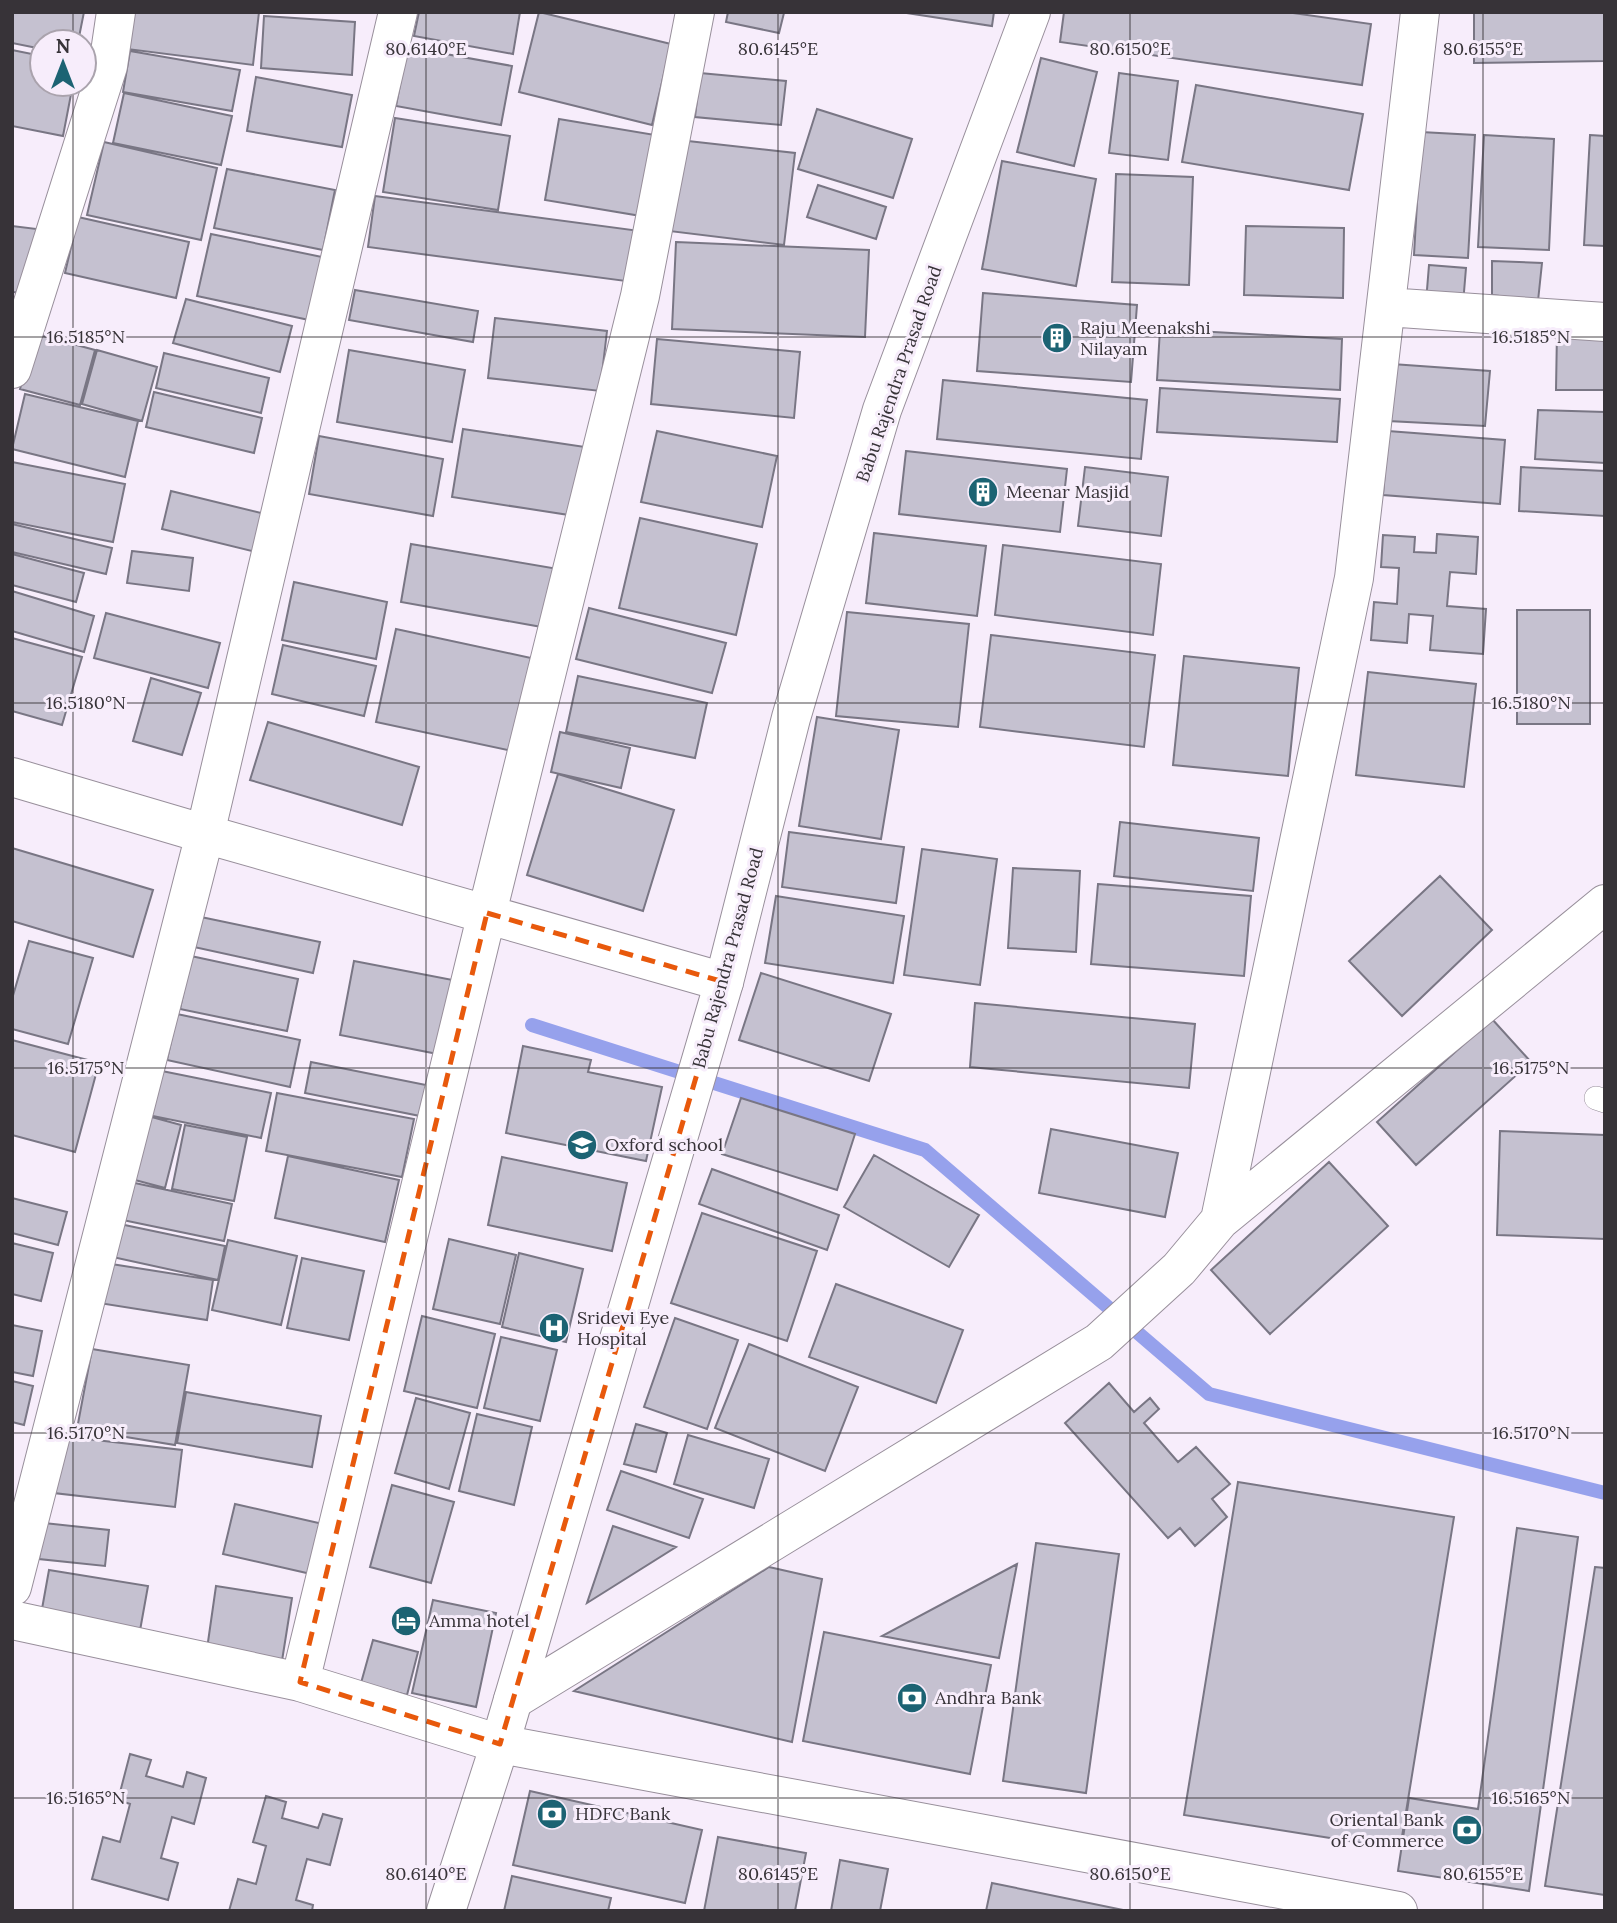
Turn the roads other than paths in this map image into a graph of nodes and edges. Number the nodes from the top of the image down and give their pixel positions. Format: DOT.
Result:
graph roads {
  1 [pos="116,12"];
  2 [pos="398,12"];
  3 [pos="695,12"];
  4 [pos="1031,12"];
  5 [pos="1420,12"];
  6 [pos="1386,307"];
  7 [pos="1605,322"];
  8 [pos="12,369"];
  9 [pos="12,777"];
  10 [pos="205,834"];
  11 [pos="1605,904"];
  12 [pos="487,913"];
  13 [pos="724,982"];
  14 [pos="1220,1220"];
  15 [pos="12,1587"];
  16 [pos="12,1620"];
  17 [pos="300,1682"];
  18 [pos="513,1700"];
  19 [pos="500,1744"];
  20 [pos="446,1911"];
  21 [pos="1398,1911"];
  1 -- 8 [label="street"];
  2 -- 10 [label="street"];
  3 -- 12 [label="street"];
  4 -- 13 [label="street, Babu Rajendra Prasad Road"];
  5 -- 6 [label="street"];
  6 -- 7 [label="street"];
  6 -- 14 [label="street"];
  9 -- 10 [label="street"];
  10 -- 12 [label="street"];
  10 -- 15 [label="street"];
  11 -- 14 [label="street"];
  12 -- 13 [label="street"];
  12 -- 17 [label="street"];
  13 -- 18 [label="street, Babu Rajendra Prasad Road"];
  14 -- 18 [label="street"];
  16 -- 17 [label="street"];
  17 -- 19 [label="street"];
  18 -- 19 [label="street, Babu Rajendra Prasad Road"];
  19 -- 20 [label="street, Babu Rajendra Prasad Road"];
  19 -- 21 [label="street"];
}
